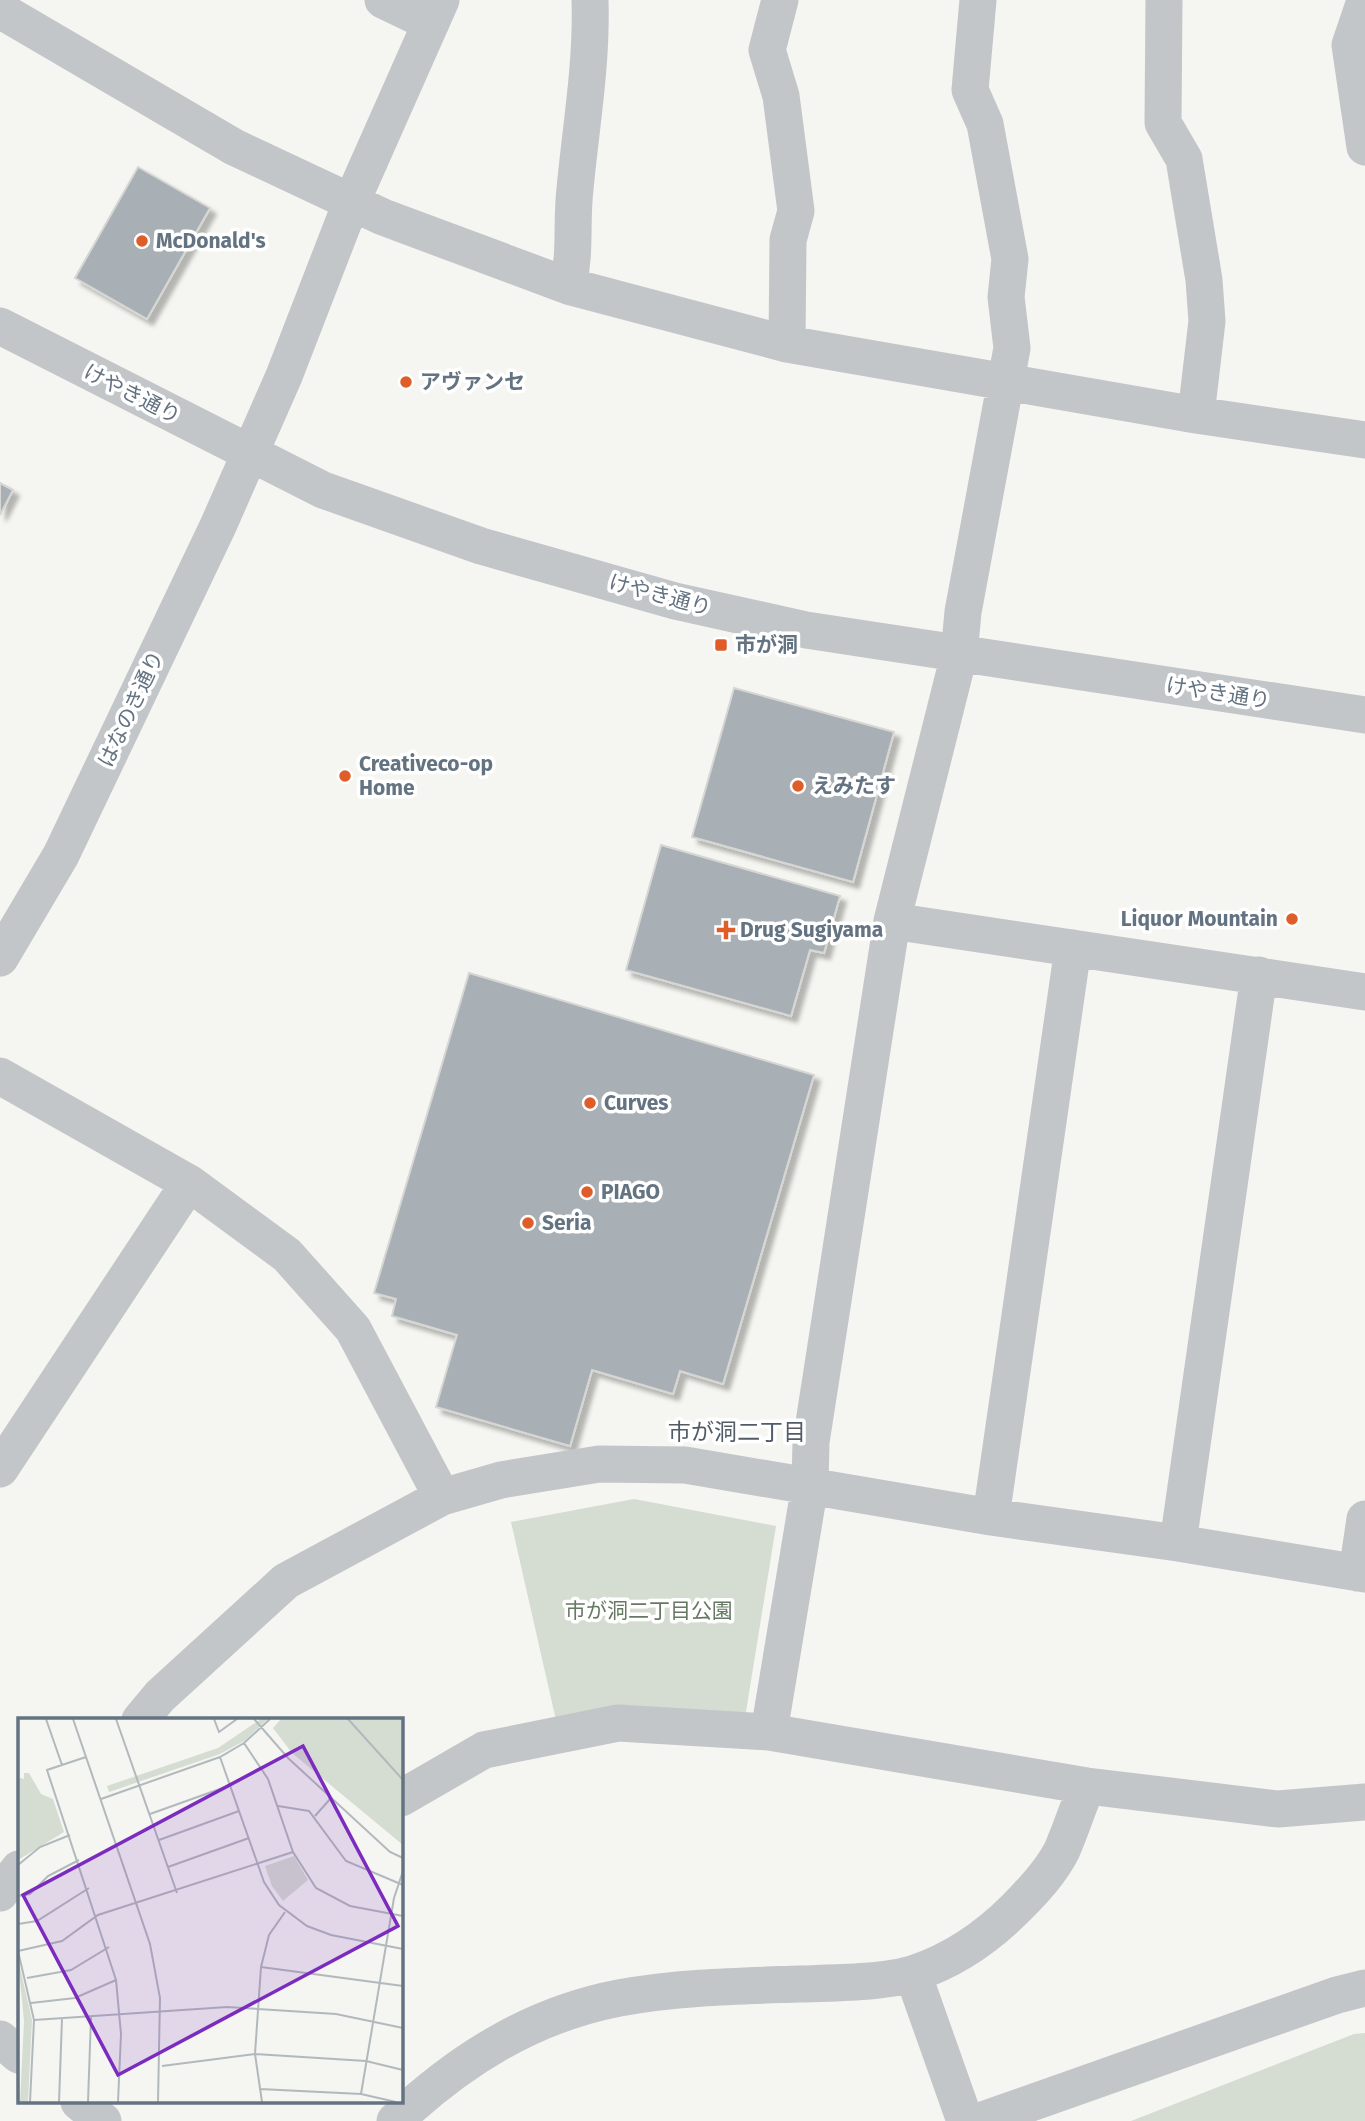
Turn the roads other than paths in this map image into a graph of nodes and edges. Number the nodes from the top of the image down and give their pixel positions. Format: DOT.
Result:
graph roads {
  1 [pos="383,0"];
  2 [pos="590,0"];
  3 [pos="780,0"];
  4 [pos="978,0"];
  5 [pos="1164,0"];
  6 [pos="1365,1"];
  7 [pos="0,10"];
  8 [pos="436,11"];
  9 [pos="1365,147"];
  10 [pos="351,202"];
  11 [pos="568,286"];
  12 [pos="0,326"];
  13 [pos="787,344"];
  14 [pos="1007,383"];
  15 [pos="1196,415"];
  16 [pos="1365,440"];
  17 [pos="251,455"];
  18 [pos="959,654"];
  19 [pos="1365,715"];
  20 [pos="892,921"];
  21 [pos="1073,948"];
  22 [pos="0,958"];
  23 [pos="1259,975"];
  24 [pos="1365,992"];
  25 [pos="0,1076"];
  26 [pos="189,1183"];
  27 [pos="0,1469"];
  28 [pos="810,1485"];
  29 [pos="442,1497"];
  30 [pos="991,1517"];
  31 [pos="1365,1518"];
  32 [pos="1178,1543"];
  33 [pos="1361,1574"];
  34 [pos="142,1718"];
  35 [pos="769,1732"];
  36 [pos="1087,1786"];
  37 [pos="402,1797"];
  38 [pos="1365,1802"];
  39 [pos="18,1870"];
  40 [pos="0,1893"];
  41 [pos="913,1974"];
  42 [pos="1365,1988"];
  43 [pos="0,2039"];
  44 [pos="18,2053"];
  45 [pos="395,2121"];
  46 [pos="965,2121"];
  47 [pos="981,2121"];
  1 -- 8 [label="street"];
  2 -- 11 [label="street"];
  3 -- 13 [label="street"];
  4 -- 14 [label="street"];
  5 -- 15 [label="street"];
  6 -- 9 [label="street"];
  7 -- 10 [label="street"];
  8 -- 10 [label="street, はなのき通り"];
  10 -- 11 [label="street"];
  10 -- 17 [label="street, はなのき通り"];
  11 -- 13 [label="street"];
  12 -- 17 [label="street, けやき通り"];
  13 -- 14 [label="street"];
  14 -- 15 [label="street"];
  14 -- 18 [label="street"];
  15 -- 16 [label="street"];
  17 -- 18 [label="street, けやき通り"];
  17 -- 22 [label="street, はなのき通り"];
  18 -- 19 [label="street, けやき通り"];
  18 -- 20 [label="street"];
  20 -- 21 [label="street"];
  20 -- 28 [label="street"];
  21 -- 23 [label="street"];
  21 -- 30 [label="street"];
  23 -- 24 [label="street"];
  23 -- 32 [label="street"];
  25 -- 26 [label="street"];
  26 -- 27 [label="street"];
  26 -- 29 [label="street"];
  28 -- 29 [label="street"];
  28 -- 30 [label="street"];
  28 -- 35 [label="street"];
  29 -- 34 [label="street"];
  30 -- 32 [label="street"];
  31 -- 33 [label="street"];
  32 -- 33 [label="street"];
  35 -- 36 [label="street"];
  35 -- 37 [label="street"];
  36 -- 38 [label="street"];
  36 -- 41 [label="street"];
  39 -- 40 [label="street"];
  41 -- 45 [label="street"];
  41 -- 46 [label="street"];
  42 -- 47 [label="street"];
  43 -- 44 [label="street"];
}
